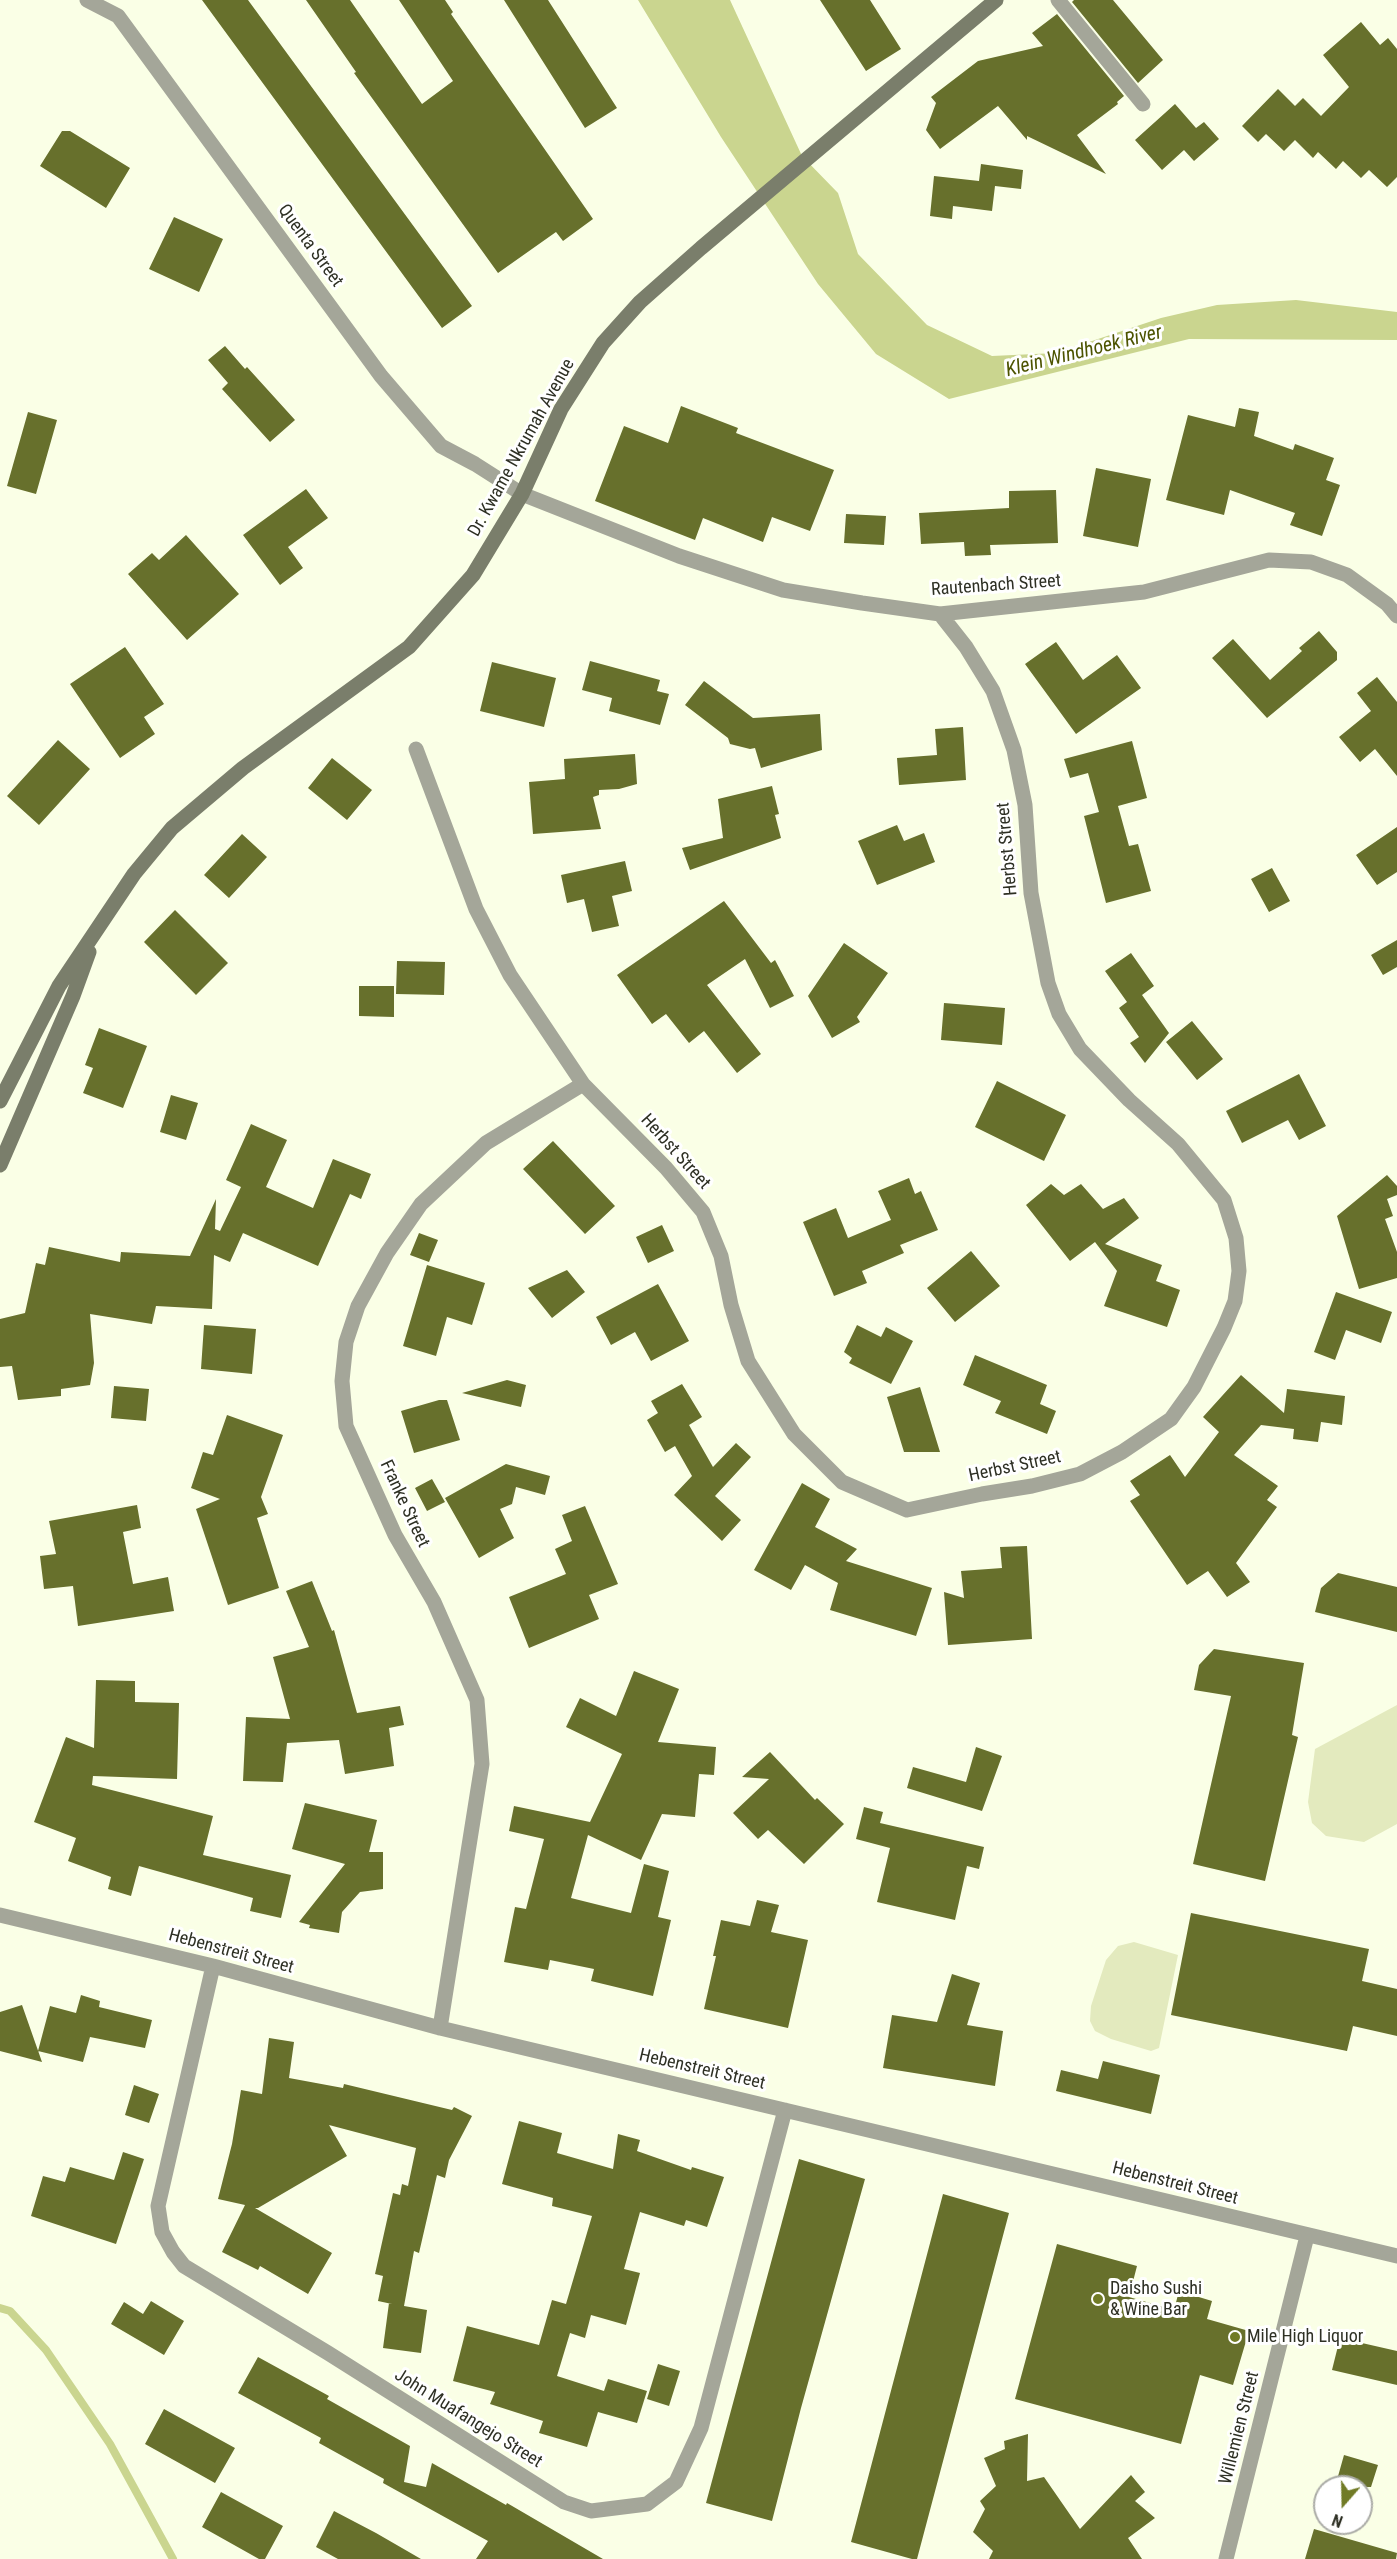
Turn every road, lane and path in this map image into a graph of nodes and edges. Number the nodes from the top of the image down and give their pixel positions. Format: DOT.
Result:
graph roads {
  1 [pos="87,0"];
  2 [pos="996,0"];
  3 [pos="1058,0"];
  4 [pos="1143,104"];
  5 [pos="522,494"];
  6 [pos="940,614"];
  7 [pos="1397,616"];
  8 [pos="416,749"];
  9 [pos="98,927"];
  10 [pos="583,1084"];
  11 [pos="0,1101"];
  12 [pos="0,1165"];
  13 [pos="0,1915"];
  14 [pos="213,1966"];
  15 [pos="440,2028"];
  16 [pos="785,2110"];
  17 [pos="1307,2236"];
  18 [pos="1397,2256"];
  19 [pos="1226,2559"];
  1 -- 5 [label="street, Quenta Street"];
  2 -- 5 [label="street, Dr. Kwame Nkrumah Avenue"];
  3 -- 4 [label="street"];
  5 -- 6 [label="street, Rautenbach Street"];
  5 -- 9 [label="street, Dr. Kwame Nkrumah Avenue"];
  6 -- 7 [label="street, Rautenbach Street"];
  6 -- 10 [label="street, Herbst Street"];
  8 -- 10 [label="street, Herbst Street"];
  9 -- 11 [label="street, Dr. Kwame Nkrumah Avenue"];
  9 -- 12 [label="street, Dr. Kwame Nkrumah Avenue"];
  10 -- 15 [label="street, Franke Street"];
  13 -- 14 [label="street, Hebenstreit Street"];
  14 -- 15 [label="street, Hebenstreit Street"];
  14 -- 16 [label="street, John Muafangejo Street"];
  15 -- 16 [label="street, Hebenstreit Street"];
  16 -- 17 [label="street, Hebenstreit Street"];
  17 -- 18 [label="street, Hebenstreit Street"];
  17 -- 19 [label="street, Willemien Street"];
}
